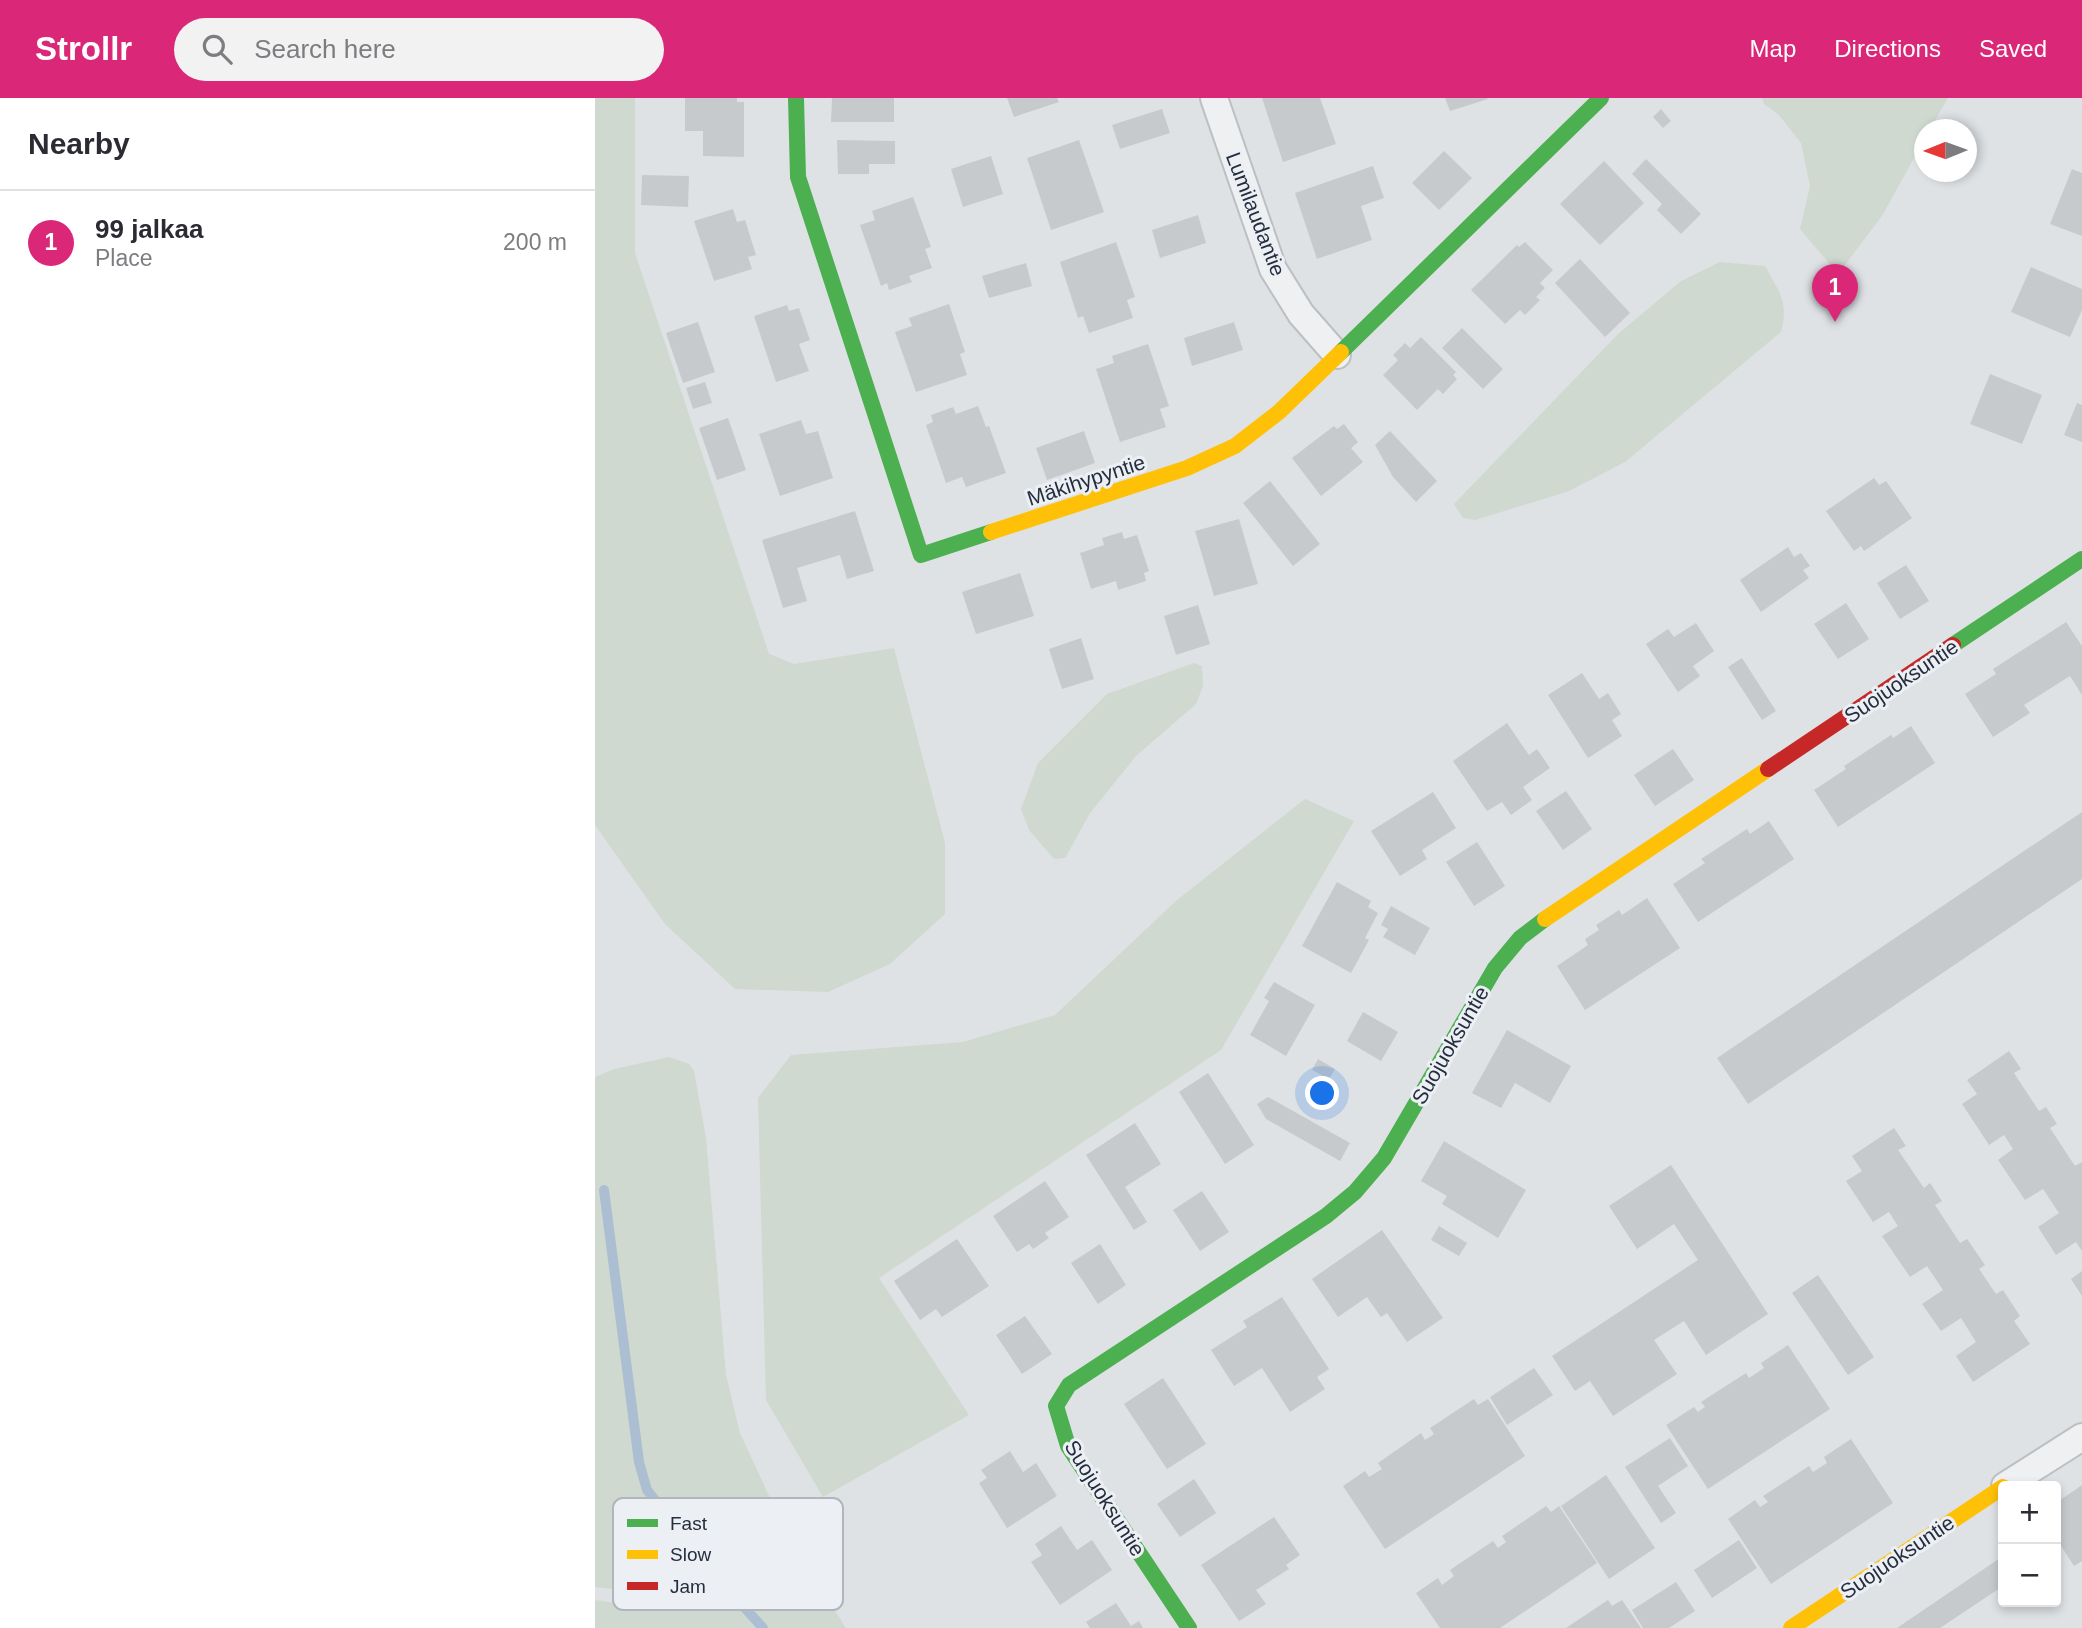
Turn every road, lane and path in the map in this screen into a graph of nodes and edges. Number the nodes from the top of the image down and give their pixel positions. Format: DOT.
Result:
graph roads {
  1 [pos="796,98"];
  2 [pos="1214,98"];
  3 [pos="1601,98"];
  4 [pos="1337,355"];
  5 [pos="2082,559"];
  6 [pos="2082,1437"];
  7 [pos="2013,1481"];
  8 [pos="1998,1491"];
  9 [pos="1189,1628"];
  10 [pos="1791,1628"];
  1 -- 4 [label="street, Mäkihypyntie"];
  2 -- 4 [label="street, Lumilaudantie"];
  3 -- 4 [label="street, Mäkihypyntie"];
  5 -- 9 [label="street, Suojuoksuntie"];
  6 -- 7 [label="street, Suojuoksuntie"];
  8 -- 10 [label="street, Suojuoksuntie"];
}
